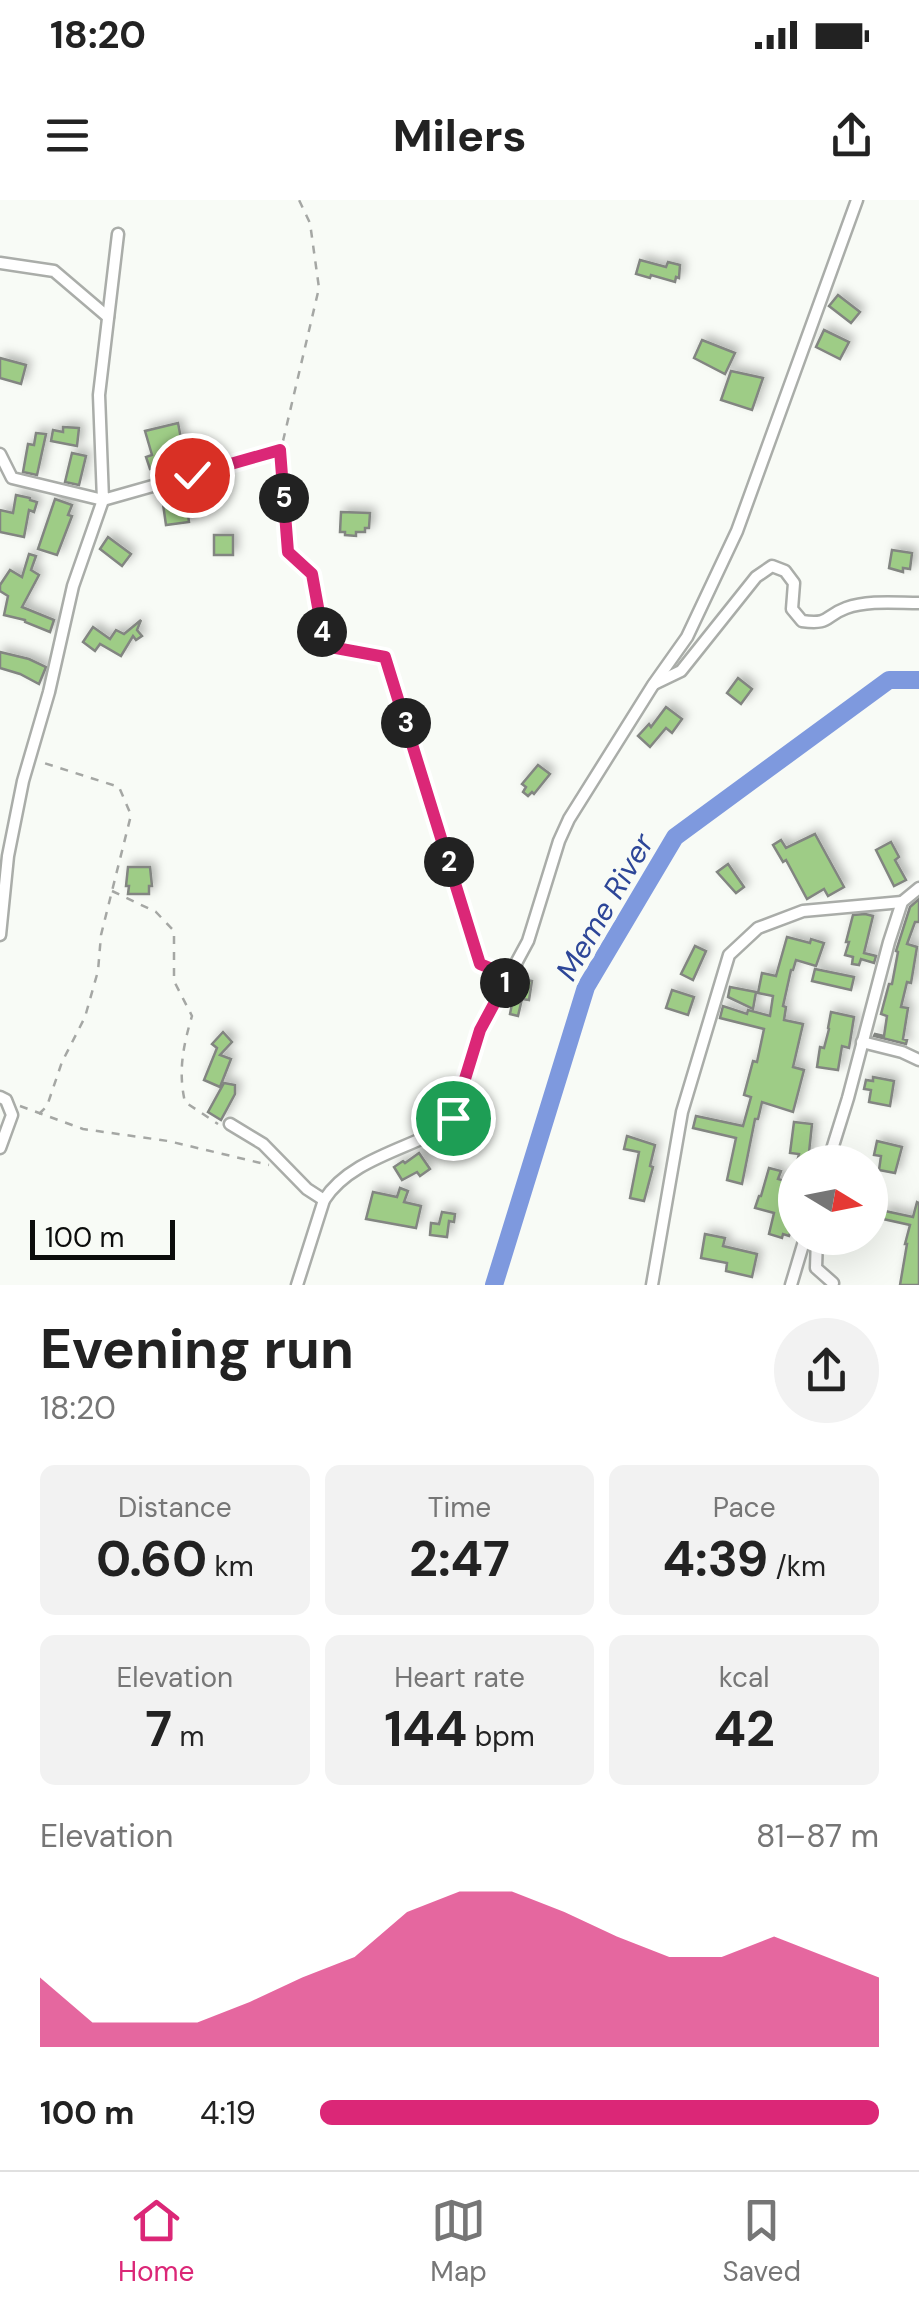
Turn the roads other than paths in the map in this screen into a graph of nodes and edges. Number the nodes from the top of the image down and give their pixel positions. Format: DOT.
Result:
graph roads {
  1 [pos="857,200"];
  2 [pos="118,234"];
  3 [pos="0,263"];
  4 [pos="108,318"];
  5 [pos="280,450"];
  6 [pos="0,454"];
  7 [pos="103,500"];
  8 [pos="919,603"];
  9 [pos="653,685"];
  10 [pos="919,888"];
  11 [pos="902,902"];
  12 [pos="0,935"];
  13 [pos="862,1042"];
  14 [pos="919,1060"];
  15 [pos="3,1098"];
  16 [pos="230,1124"];
  17 [pos="833,1145"];
  18 [pos="0,1148"];
  19 [pos="324,1200"];
  20 [pos="800,1255"];
  21 [pos="816,1255"];
  22 [pos="833,1283"];
  23 [pos="298,1285"];
  24 [pos="652,1285"];
  25 [pos="790,1285"];
  1 -- 9 [label="street"];
  2 -- 4 [label="street"];
  3 -- 4 [label="street"];
  4 -- 7 [label="street"];
  5 -- 7 [label="street"];
  6 -- 7 [label="street"];
  7 -- 12 [label="street"];
  8 -- 9 [label="street"];
  9 -- 19 [label="street"];
  10 -- 11 [label="street"];
  11 -- 13 [label="street"];
  11 -- 24 [label="street"];
  13 -- 14 [label="street"];
  13 -- 17 [label="street"];
  15 -- 18 [label="street"];
  16 -- 19 [label="street"];
  19 -- 23 [label="street"];
  20 -- 25 [label="street"];
  21 -- 22 [label="street"];
}
